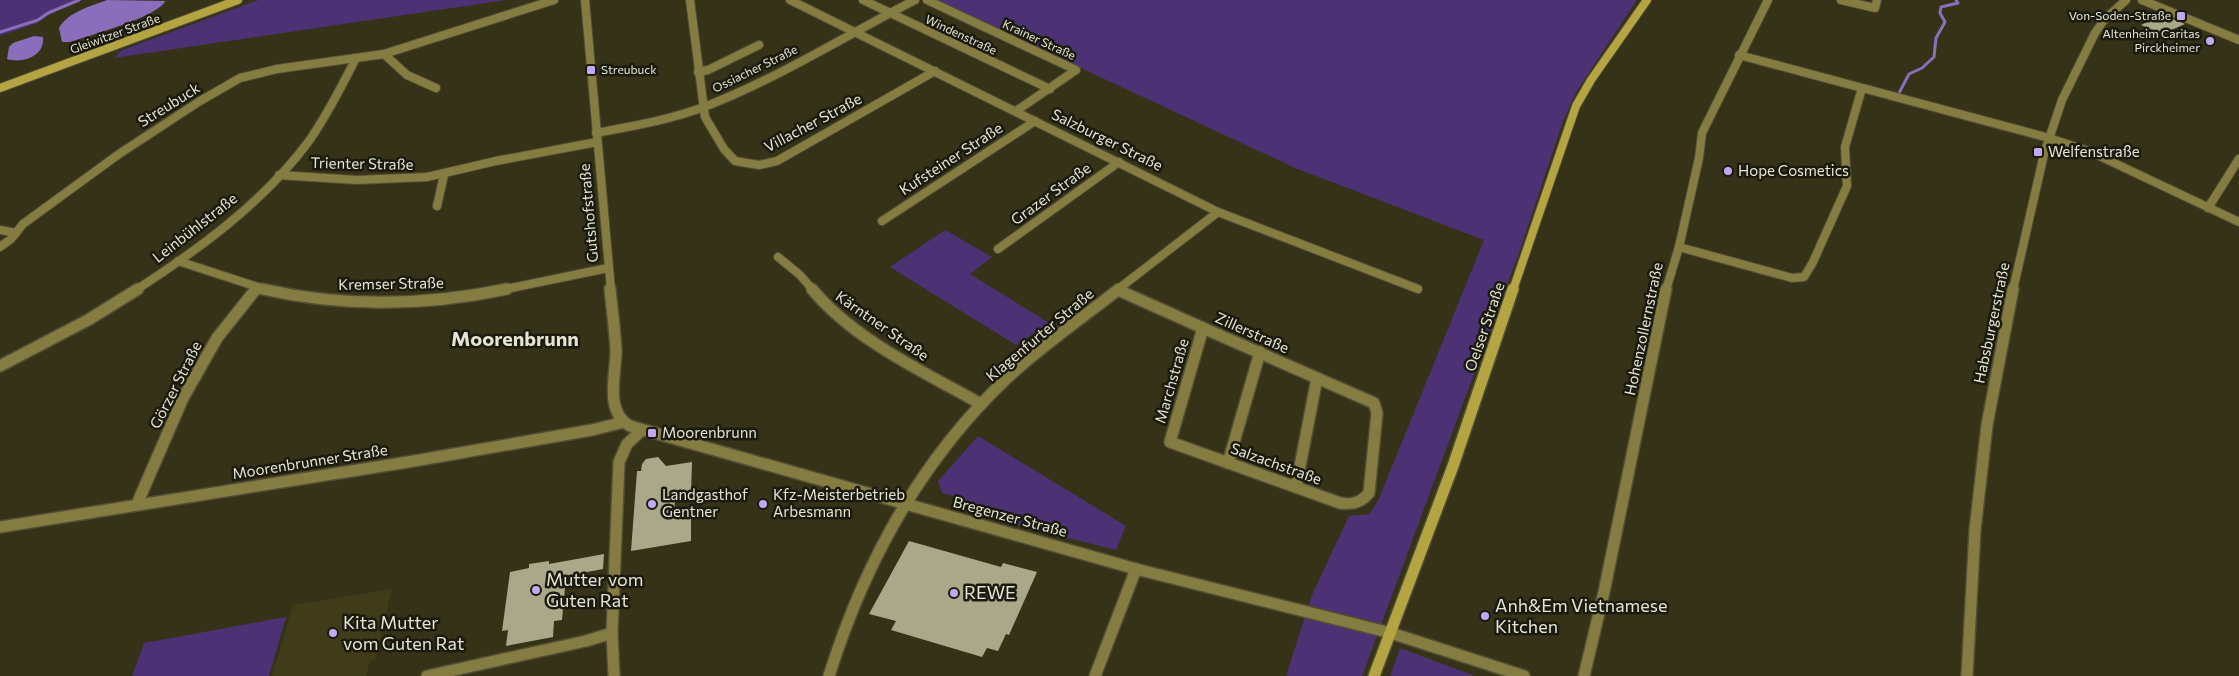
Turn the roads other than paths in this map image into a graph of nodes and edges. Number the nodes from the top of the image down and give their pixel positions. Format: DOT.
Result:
graph roads {
  1 [pos="238,0"];
  2 [pos="554,0"];
  3 [pos="585,0"];
  4 [pos="690,0"];
  5 [pos="790,0"];
  6 [pos="863,0"];
  7 [pos="915,0"];
  8 [pos="927,0"];
  9 [pos="1647,0"];
  10 [pos="1768,0"];
  11 [pos="1841,0"];
  12 [pos="1877,0"];
  13 [pos="2126,0"];
  14 [pos="2142,0"];
  15 [pos="890,13"];
  16 [pos="855,32"];
  17 [pos="2239,40"];
  18 [pos="759,45"];
  19 [pos="384,54"];
  20 [pos="1739,55"];
  21 [pos="356,58"];
  22 [pos="934,71"];
  23 [pos="698,72"];
  24 [pos="0,88"];
  25 [pos="436,88"];
  26 [pos="1862,88"];
  27 [pos="1050,89"];
  28 [pos="704,107"];
  29 [pos="1016,111"];
  30 [pos="1035,121"];
  31 [pos="596,137"];
  32 [pos="2049,138"];
  33 [pos="2239,159"];
  34 [pos="1119,162"];
  35 [pos="279,175"];
  36 [pos="444,175"];
  37 [pos="438,206"];
  38 [pos="2208,208"];
  39 [pos="1218,212"];
  40 [pos="882,221"];
  41 [pos="2239,222"];
  42 [pos="0,230"];
  43 [pos="16,233"];
  44 [pos="0,247"];
  45 [pos="1679,247"];
  46 [pos="998,249"];
  47 [pos="778,257"];
  48 [pos="178,261"];
  49 [pos="608,268"];
  50 [pos="258,288"];
  51 [pos="1418,289"];
  52 [pos="1118,290"];
  53 [pos="1203,327"];
  54 [pos="1260,352"];
  55 [pos="0,366"];
  56 [pos="1317,378"];
  57 [pos="982,404"];
  58 [pos="624,422"];
  59 [pos="642,430"];
  60 [pos="1170,442"];
  61 [pos="1228,463"];
  62 [pos="1296,487"];
  63 [pos="1369,493"];
  64 [pos="137,504"];
  65 [pos="904,504"];
  66 [pos="0,527"];
  67 [pos="1136,569"];
  68 [pos="612,633"];
  69 [pos="1391,633"];
  70 [pos="427,676"];
  71 [pos="614,676"];
  72 [pos="829,676"];
  73 [pos="1095,676"];
  74 [pos="1374,676"];
  75 [pos="1524,676"];
  76 [pos="1584,676"];
  77 [pos="1967,676"];
  1 -- 24 [label="main road, Gleiwitzer Straße"];
  2 -- 19 [label="street, Streubuck"];
  3 -- 31 [label="street, Gutshofstraße"];
  4 -- 23 [label="street, Villacher Straße"];
  5 -- 16 [label="street, Salzburger Straße"];
  6 -- 15 [label="street, Windenstraße"];
  7 -- 15 [label="street, Ossiacher Straße"];
  8 -- 27 [label="street, Krainer Straße"];
  9 -- 69 [label="main road, Oelser Straße"];
  10 -- 20 [label="street, Hohenzollernstraße"];
  11 -- 12 [label="street"];
  13 -- 32 [label="street, Habsburgerstraße"];
  14 -- 17 [label="street"];
  15 -- 16 [label="street, Ossiacher Straße"];
  15 -- 27 [label="street, Windenstraße"];
  16 -- 22 [label="street, Salzburger Straße"];
  16 -- 28 [label="street, Ossiacher Straße"];
  18 -- 23 [label="street"];
  19 -- 21 [label="street, Streubuck"];
  19 -- 25 [label="street"];
  20 -- 26 [label="street"];
  20 -- 45 [label="street, Hohenzollernstraße"];
  21 -- 35 [label="street, Leinbühlstraße"];
  21 -- 43 [label="street, Streubuck"];
  22 -- 28 [label="street, Villacher Straße"];
  22 -- 29 [label="street, Salzburger Straße"];
  23 -- 28 [label="street, Villacher Straße"];
  26 -- 32 [label="street"];
  26 -- 45 [label="street"];
  27 -- 29 [label="street, Krainer Straße"];
  28 -- 31 [label="street, Ossiacher Straße"];
  29 -- 30 [label="street, Salzburger Straße"];
  30 -- 34 [label="street, Salzburger Straße"];
  30 -- 40 [label="street, Kufsteiner Straße"];
  31 -- 36 [label="street, Trienter Straße"];
  31 -- 49 [label="street, Gutshofstraße"];
  32 -- 38 [label="street"];
  32 -- 77 [label="street, Habsburgerstraße"];
  33 -- 38 [label="street"];
  34 -- 39 [label="street, Salzburger Straße"];
  34 -- 46 [label="street, Grazer Straße"];
  35 -- 36 [label="street, Trienter Straße"];
  35 -- 48 [label="street, Leinbühlstraße"];
  36 -- 37 [label="street"];
  38 -- 41 [label="street"];
  39 -- 51 [label="street, Salzburger Straße"];
  39 -- 52 [label="street, Klagenfurter Straße"];
  42 -- 43 [label="street"];
  43 -- 44 [label="street, Streubuck"];
  45 -- 76 [label="street, Hohenzollernstraße"];
  47 -- 57 [label="street, Kärntner Straße"];
  48 -- 50 [label="street, Kremser Straße"];
  48 -- 55 [label="street, Leinbühlstraße"];
  49 -- 50 [label="street, Kremser Straße"];
  49 -- 58 [label="street, Gutshofstraße"];
  50 -- 64 [label="street, Görzer Straße"];
  52 -- 53 [label="street, Zillerstraße"];
  52 -- 57 [label="street, Klagenfurter Straße"];
  53 -- 54 [label="street, Zillerstraße"];
  53 -- 60 [label="street, Marchstraße"];
  54 -- 56 [label="street, Zillerstraße"];
  54 -- 61 [label="street"];
  56 -- 62 [label="street"];
  56 -- 63 [label="street, Zillerstraße"];
  57 -- 65 [label="street, Klagenfurter Straße"];
  58 -- 59 [label="street, Bregenzer Straße"];
  58 -- 64 [label="street, Moorenbrunner Straße"];
  59 -- 65 [label="street, Bregenzer Straße"];
  59 -- 68 [label="street"];
  60 -- 61 [label="street, Salzachstraße"];
  61 -- 62 [label="street, Salzachstraße"];
  62 -- 63 [label="street, Salzachstraße"];
  64 -- 66 [label="street, Moorenbrunner Straße"];
  65 -- 67 [label="street, Bregenzer Straße"];
  65 -- 72 [label="street, Klagenfurter Straße"];
  67 -- 69 [label="street, Bregenzer Straße"];
  67 -- 73 [label="street"];
  68 -- 70 [label="street"];
  68 -- 71 [label="street"];
  69 -- 74 [label="main road, Oelser Straße"];
  69 -- 75 [label="street, Bregenzer Straße"];
}
